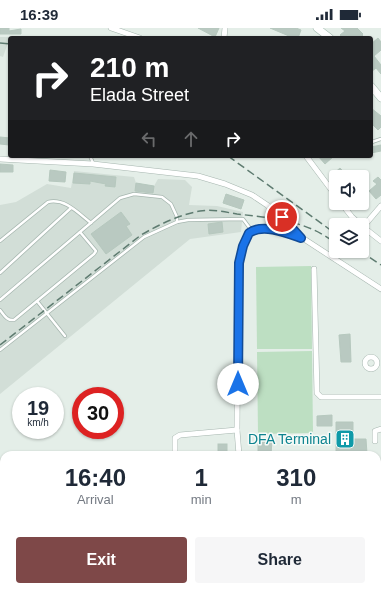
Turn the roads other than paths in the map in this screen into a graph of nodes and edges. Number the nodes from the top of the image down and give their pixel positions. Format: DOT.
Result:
graph roads {
  1 [pos="111,28"];
  2 [pos="317,28"];
  3 [pos="134,36"];
  4 [pos="327,36"];
  5 [pos="373,88"];
  6 [pos="381,98"];
  7 [pos="13,158"];
  8 [pos="91,158"];
  9 [pos="308,158"];
  10 [pos="0,159"];
  11 [pos="93,164"];
  12 [pos="329,187"];
  13 [pos="381,206"];
  14 [pos="71,208"];
  15 [pos="346,210"];
  16 [pos="353,218"];
  17 [pos="369,219"];
  18 [pos="177,222"];
  19 [pos="91,223"];
  20 [pos="252,231"];
  21 [pos="80,232"];
  22 [pos="369,232"];
  23 [pos="301,238"];
  24 [pos="0,241"];
  25 [pos="381,241"];
  26 [pos="314,269"];
  27 [pos="0,273"];
  28 [pos="381,289"];
  29 [pos="0,300"];
  30 [pos="37,301"];
  31 [pos="0,310"];
  32 [pos="47,313"];
  33 [pos="65,336"];
  34 [pos="0,350"];
  35 [pos="381,397"];
  36 [pos="381,429"];
  37 [pos="237,430"];
  38 [pos="375,441"];
  39 [pos="175,451"];
  40 [pos="238,451"];
  1 -- 3 [label="street"];
  2 -- 4 [label="main road"];
  5 -- 6 [label="main road"];
  7 -- 10 [label="street"];
  7 -- 11 [label="street"];
  8 -- 11 [label="lane"];
  9 -- 12 [label="street"];
  11 -- 23 [label="street"];
  13 -- 17 [label="street"];
  14 -- 19 [label="lane"];
  14 -- 24 [label="lane"];
  14 -- 27 [label="lane"];
  15 -- 16 [label="street"];
  18 -- 19 [label="lane"];
  18 -- 20 [label="lane"];
  18 -- 32 [label="lane"];
  19 -- 21 [label="lane"];
  20 -- 23 [label="street"];
  20 -- 37 [label="street"];
  21 -- 29 [label="lane"];
  21 -- 30 [label="lane"];
  22 -- 25 [label="street"];
  23 -- 28 [label="street"];
  26 -- 35 [label="street"];
  30 -- 31 [label="lane"];
  30 -- 32 [label="lane"];
  32 -- 33 [label="lane"];
  32 -- 34 [label="lane"];
  36 -- 38 [label="street"];
  37 -- 39 [label="street"];
  37 -- 40 [label="street"];
}
